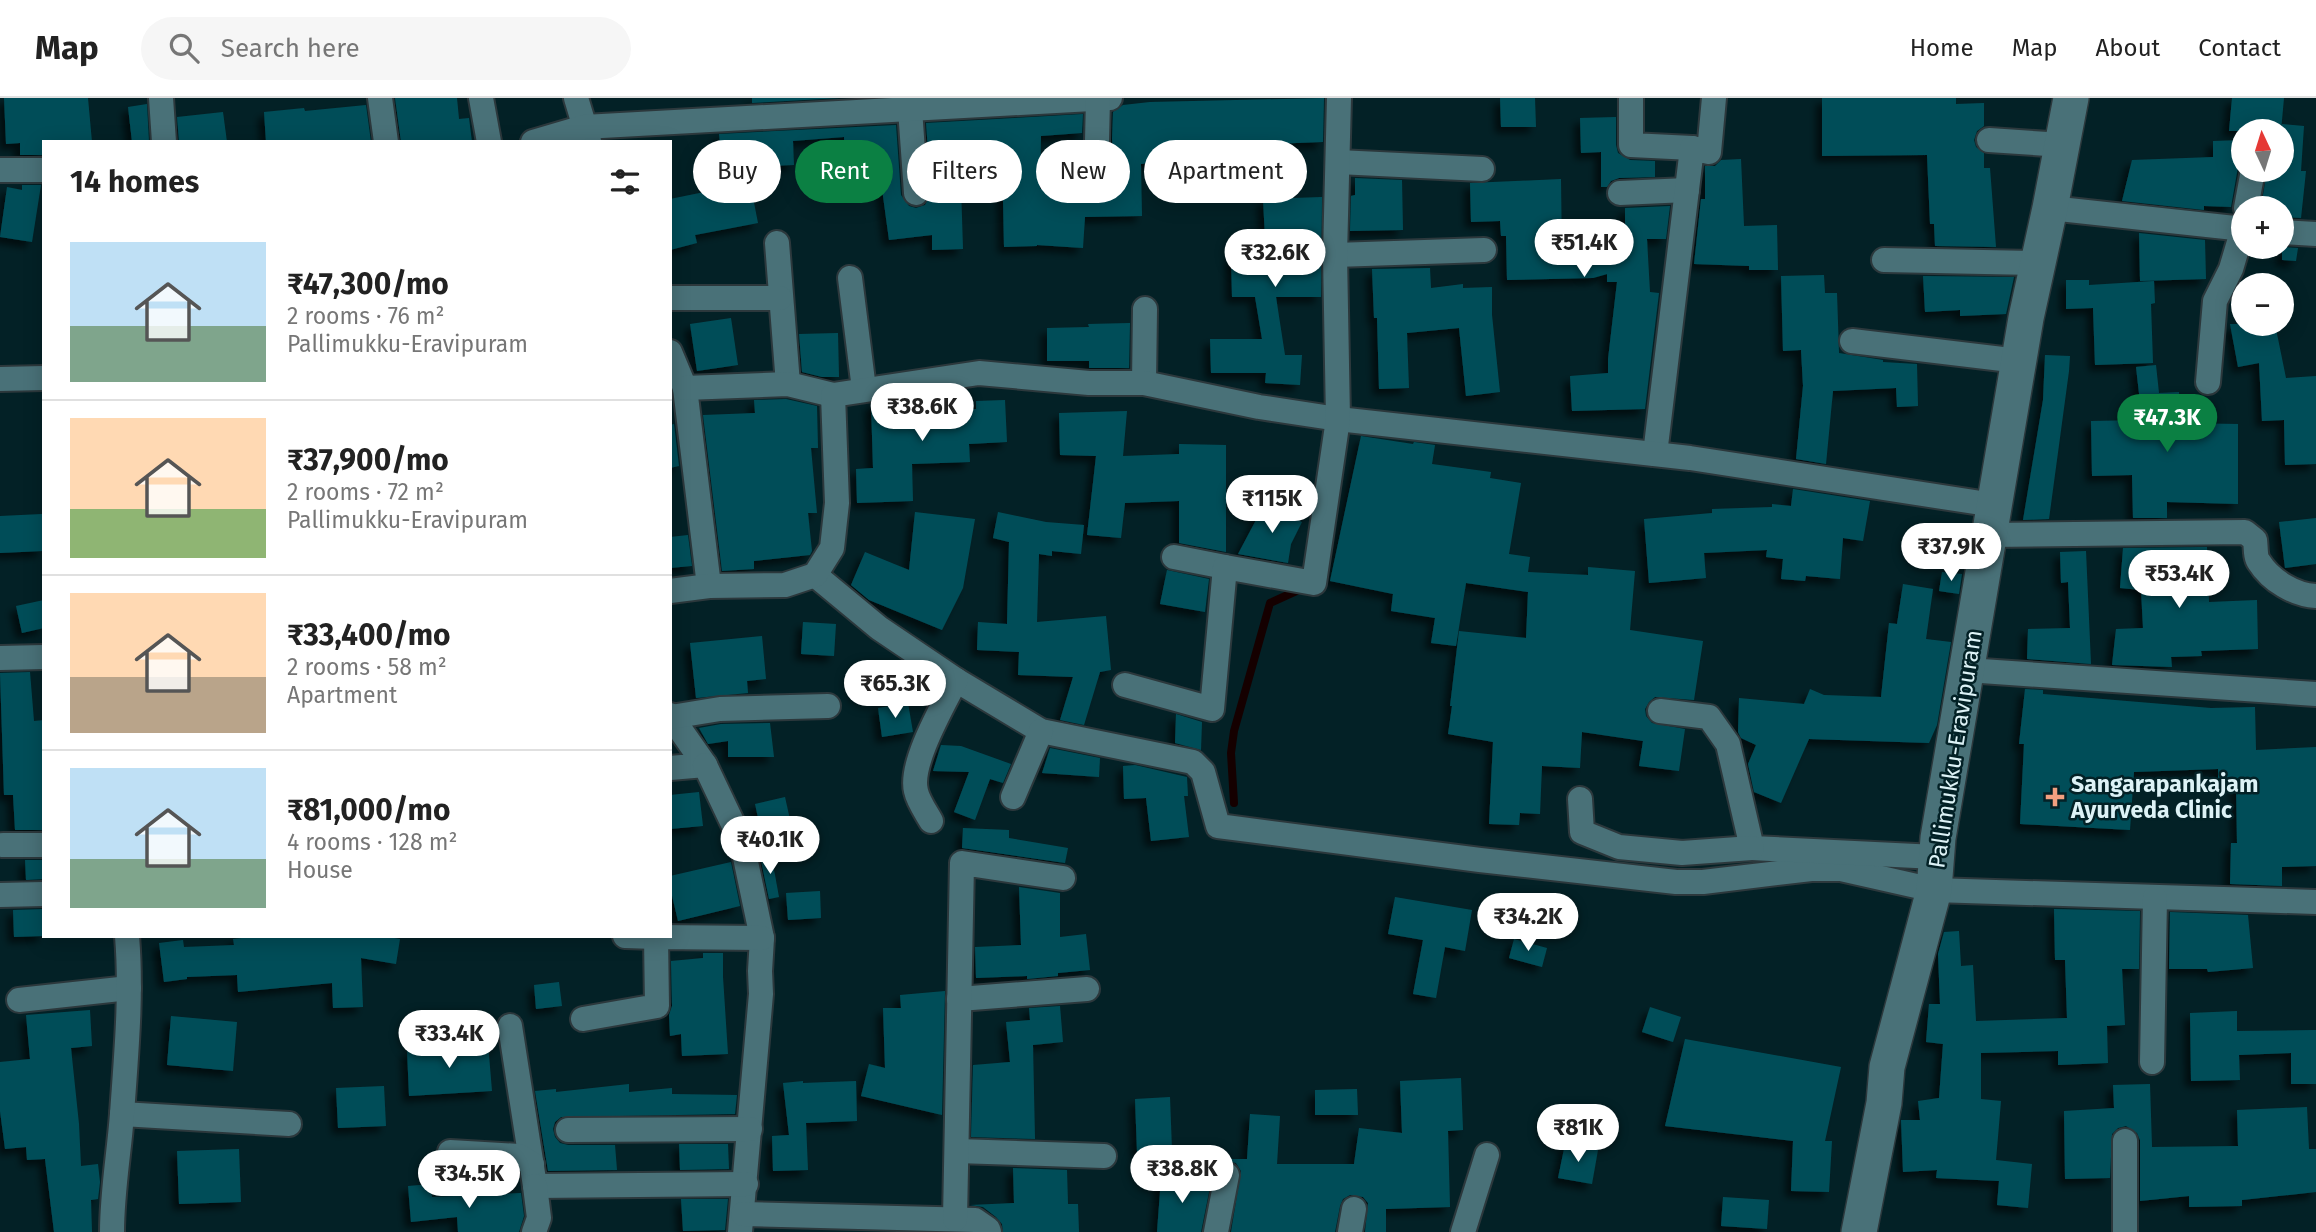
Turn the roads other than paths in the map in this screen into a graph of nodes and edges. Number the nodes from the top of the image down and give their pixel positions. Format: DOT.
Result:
graph roads {
  1 [pos="161,98"];
  2 [pos="380,98"];
  3 [pos="481,98"];
  4 [pos="576,98"];
  5 [pos="1110,98"];
  6 [pos="1339,98"];
  7 [pos="1631,98"];
  8 [pos="1714,98"];
  9 [pos="2071,98"];
  10 [pos="1098,99"];
  11 [pos="816,106"];
  12 [pos="910,109"];
  13 [pos="586,134"];
  14 [pos="164,140"];
  15 [pos="386,140"];
  16 [pos="489,140"];
  17 [pos="546,140"];
  18 [pos="912,140"];
  19 [pos="1097,140"];
  20 [pos="1989,140"];
  21 [pos="2063,145"];
  22 [pos="1692,148"];
  23 [pos="1338,162"];
  24 [pos="1482,169"];
  25 [pos="0,170"];
  26 [pos="42,170"];
  27 [pos="1687,190"];
  28 [pos="1620,193"];
  29 [pos="2050,208"];
  30 [pos="2231,227"];
  31 [pos="2294,233"];
  32 [pos="2316,234"];
  33 [pos="777,243"];
  34 [pos="1484,250"];
  35 [pos="1335,255"];
  36 [pos="2234,259"];
  37 [pos="1884,260"];
  38 [pos="2036,263"];
  39 [pos="849,278"];
  40 [pos="672,298"];
  41 [pos="780,298"];
  42 [pos="1145,310"];
  43 [pos="1852,341"];
  44 [pos="672,357"];
  45 [pos="2019,361"];
  46 [pos="42,378"];
  47 [pos="0,379"];
  48 [pos="2207,382"];
  49 [pos="1144,383"];
  50 [pos="788,384"];
  51 [pos="685,388"];
  52 [pos="864,389"];
  53 [pos="833,395"];
  54 [pos="1338,419"];
  55 [pos="1655,454"];
  56 [pos="1992,520"];
  57 [pos="1174,557"];
  58 [pos="1226,567"];
  59 [pos="815,575"];
  60 [pos="709,586"];
  61 [pos="672,591"];
  62 [pos="2316,596"];
  63 [pos="42,657"];
  64 [pos="0,658"];
  65 [pos="1966,670"];
  66 [pos="956,680"];
  67 [pos="1125,685"];
  68 [pos="2316,694"];
  69 [pos="828,706"];
  70 [pos="1660,711"];
  71 [pos="672,716"];
  72 [pos="672,717"];
  73 [pos="1041,731"];
  74 [pos="705,765"];
  75 [pos="672,768"];
  76 [pos="1013,797"];
  77 [pos="1580,799"];
  78 [pos="931,821"];
  79 [pos="3,845"];
  80 [pos="42,845"];
  81 [pos="1752,848"];
  82 [pos="1935,873"];
  83 [pos="1063,878"];
  84 [pos="42,894"];
  85 [pos="0,895"];
  86 [pos="2155,898"];
  87 [pos="2316,902"];
  88 [pos="672,937"];
  89 [pos="127,938"];
  90 [pos="656,938"];
  91 [pos="762,938"];
  92 [pos="129,988"];
  93 [pos="1087,989"];
  94 [pos="960,999"];
  95 [pos="19,1000"];
  96 [pos="583,1019"];
  97 [pos="510,1026"];
  98 [pos="2152,1062"];
  99 [pos="122,1114"];
  100 [pos="289,1124"];
  101 [pos="750,1129"];
  102 [pos="568,1130"];
  103 [pos="2125,1141"];
  104 [pos="957,1151"];
  105 [pos="450,1152"];
  106 [pos="1487,1155"];
  107 [pos="1104,1156"];
  108 [pos="533,1175"];
  109 [pos="1227,1175"];
  110 [pos="746,1184"];
  111 [pos="956,1219"];
  112 [pos="742,1223"];
  113 [pos="112,1232"];
  114 [pos="534,1232"];
  115 [pos="989,1232"];
  116 [pos="1216,1232"];
  117 [pos="1464,1232"];
  118 [pos="1859,1232"];
  119 [pos="2124,1232"];
  1 -- 14 [label="street"];
  2 -- 15 [label="street"];
  3 -- 16 [label="street"];
  4 -- 13 [label="street"];
  5 -- 10 [label="street"];
  6 -- 23 [label="street"];
  7 -- 22 [label="street"];
  8 -- 22 [label="street"];
  9 -- 21 [label="main road, Pallimukku-Eravipuram"];
  10 -- 12 [label="street"];
  10 -- 19 [label="street"];
  11 -- 12 [label="street"];
  11 -- 13 [label="street"];
  12 -- 18 [label="street"];
  13 -- 17 [label="street"];
  20 -- 21 [label="street"];
  21 -- 29 [label="main road, Pallimukku-Eravipuram"];
  22 -- 27 [label="street"];
  23 -- 24 [label="street"];
  23 -- 35 [label="street"];
  25 -- 26 [label="street"];
  27 -- 28 [label="street"];
  27 -- 55 [label="street"];
  29 -- 30 [label="street"];
  29 -- 38 [label="main road, Pallimukku-Eravipuram"];
  31 -- 32 [label="street"];
  33 -- 41 [label="street"];
  34 -- 35 [label="street"];
  35 -- 54 [label="street"];
  36 -- 48 [label="street"];
  37 -- 38 [label="street"];
  38 -- 45 [label="main road, Pallimukku-Eravipuram"];
  39 -- 52 [label="street"];
  40 -- 41 [label="street"];
  41 -- 50 [label="street"];
  42 -- 49 [label="street"];
  43 -- 45 [label="street"];
  44 -- 51 [label="street"];
  45 -- 56 [label="main road, Pallimukku-Eravipuram"];
  46 -- 47 [label="street"];
  49 -- 52 [label="street"];
  49 -- 54 [label="street"];
  50 -- 51 [label="street"];
  50 -- 53 [label="street"];
  51 -- 60 [label="street"];
  52 -- 53 [label="street"];
  53 -- 59 [label="street"];
  54 -- 55 [label="street"];
  54 -- 58 [label="street"];
  55 -- 56 [label="street"];
  56 -- 62 [label="street"];
  56 -- 65 [label="main road, Pallimukku-Eravipuram"];
  57 -- 58 [label="street"];
  58 -- 67 [label="street"];
  59 -- 60 [label="street"];
  59 -- 66 [label="street"];
  60 -- 61 [label="street"];
  63 -- 64 [label="street"];
  65 -- 68 [label="street"];
  65 -- 82 [label="main road, Pallimukku-Eravipuram"];
  66 -- 73 [label="street"];
  66 -- 78 [label="street"];
  69 -- 71 [label="street"];
  70 -- 81 [label="street"];
  72 -- 74 [label="street"];
  73 -- 76 [label="street"];
  73 -- 82 [label="street"];
  74 -- 75 [label="street"];
  74 -- 91 [label="street"];
  77 -- 81 [label="street"];
  79 -- 80 [label="street"];
  81 -- 82 [label="street"];
  82 -- 86 [label="street"];
  82 -- 118 [label="main road, Pallimukku-Eravipuram"];
  83 -- 94 [label="street"];
  84 -- 85 [label="street"];
  86 -- 87 [label="street"];
  86 -- 98 [label="street"];
  88 -- 91 [label="street"];
  89 -- 92 [label="street"];
  90 -- 96 [label="street"];
  91 -- 101 [label="street"];
  92 -- 95 [label="street"];
  92 -- 99 [label="street"];
  93 -- 94 [label="street"];
  94 -- 104 [label="street"];
  97 -- 108 [label="street"];
  99 -- 100 [label="street"];
  99 -- 113 [label="street"];
  101 -- 102 [label="street"];
  101 -- 110 [label="street"];
  103 -- 119 [label="street"];
  104 -- 107 [label="street"];
  104 -- 111 [label="street"];
  105 -- 108 [label="street"];
  106 -- 117 [label="street"];
  108 -- 110 [label="street"];
  108 -- 114 [label="street"];
  109 -- 116 [label="street"];
  110 -- 112 [label="street"];
  111 -- 112 [label="street"];
  111 -- 115 [label="street"];
}
